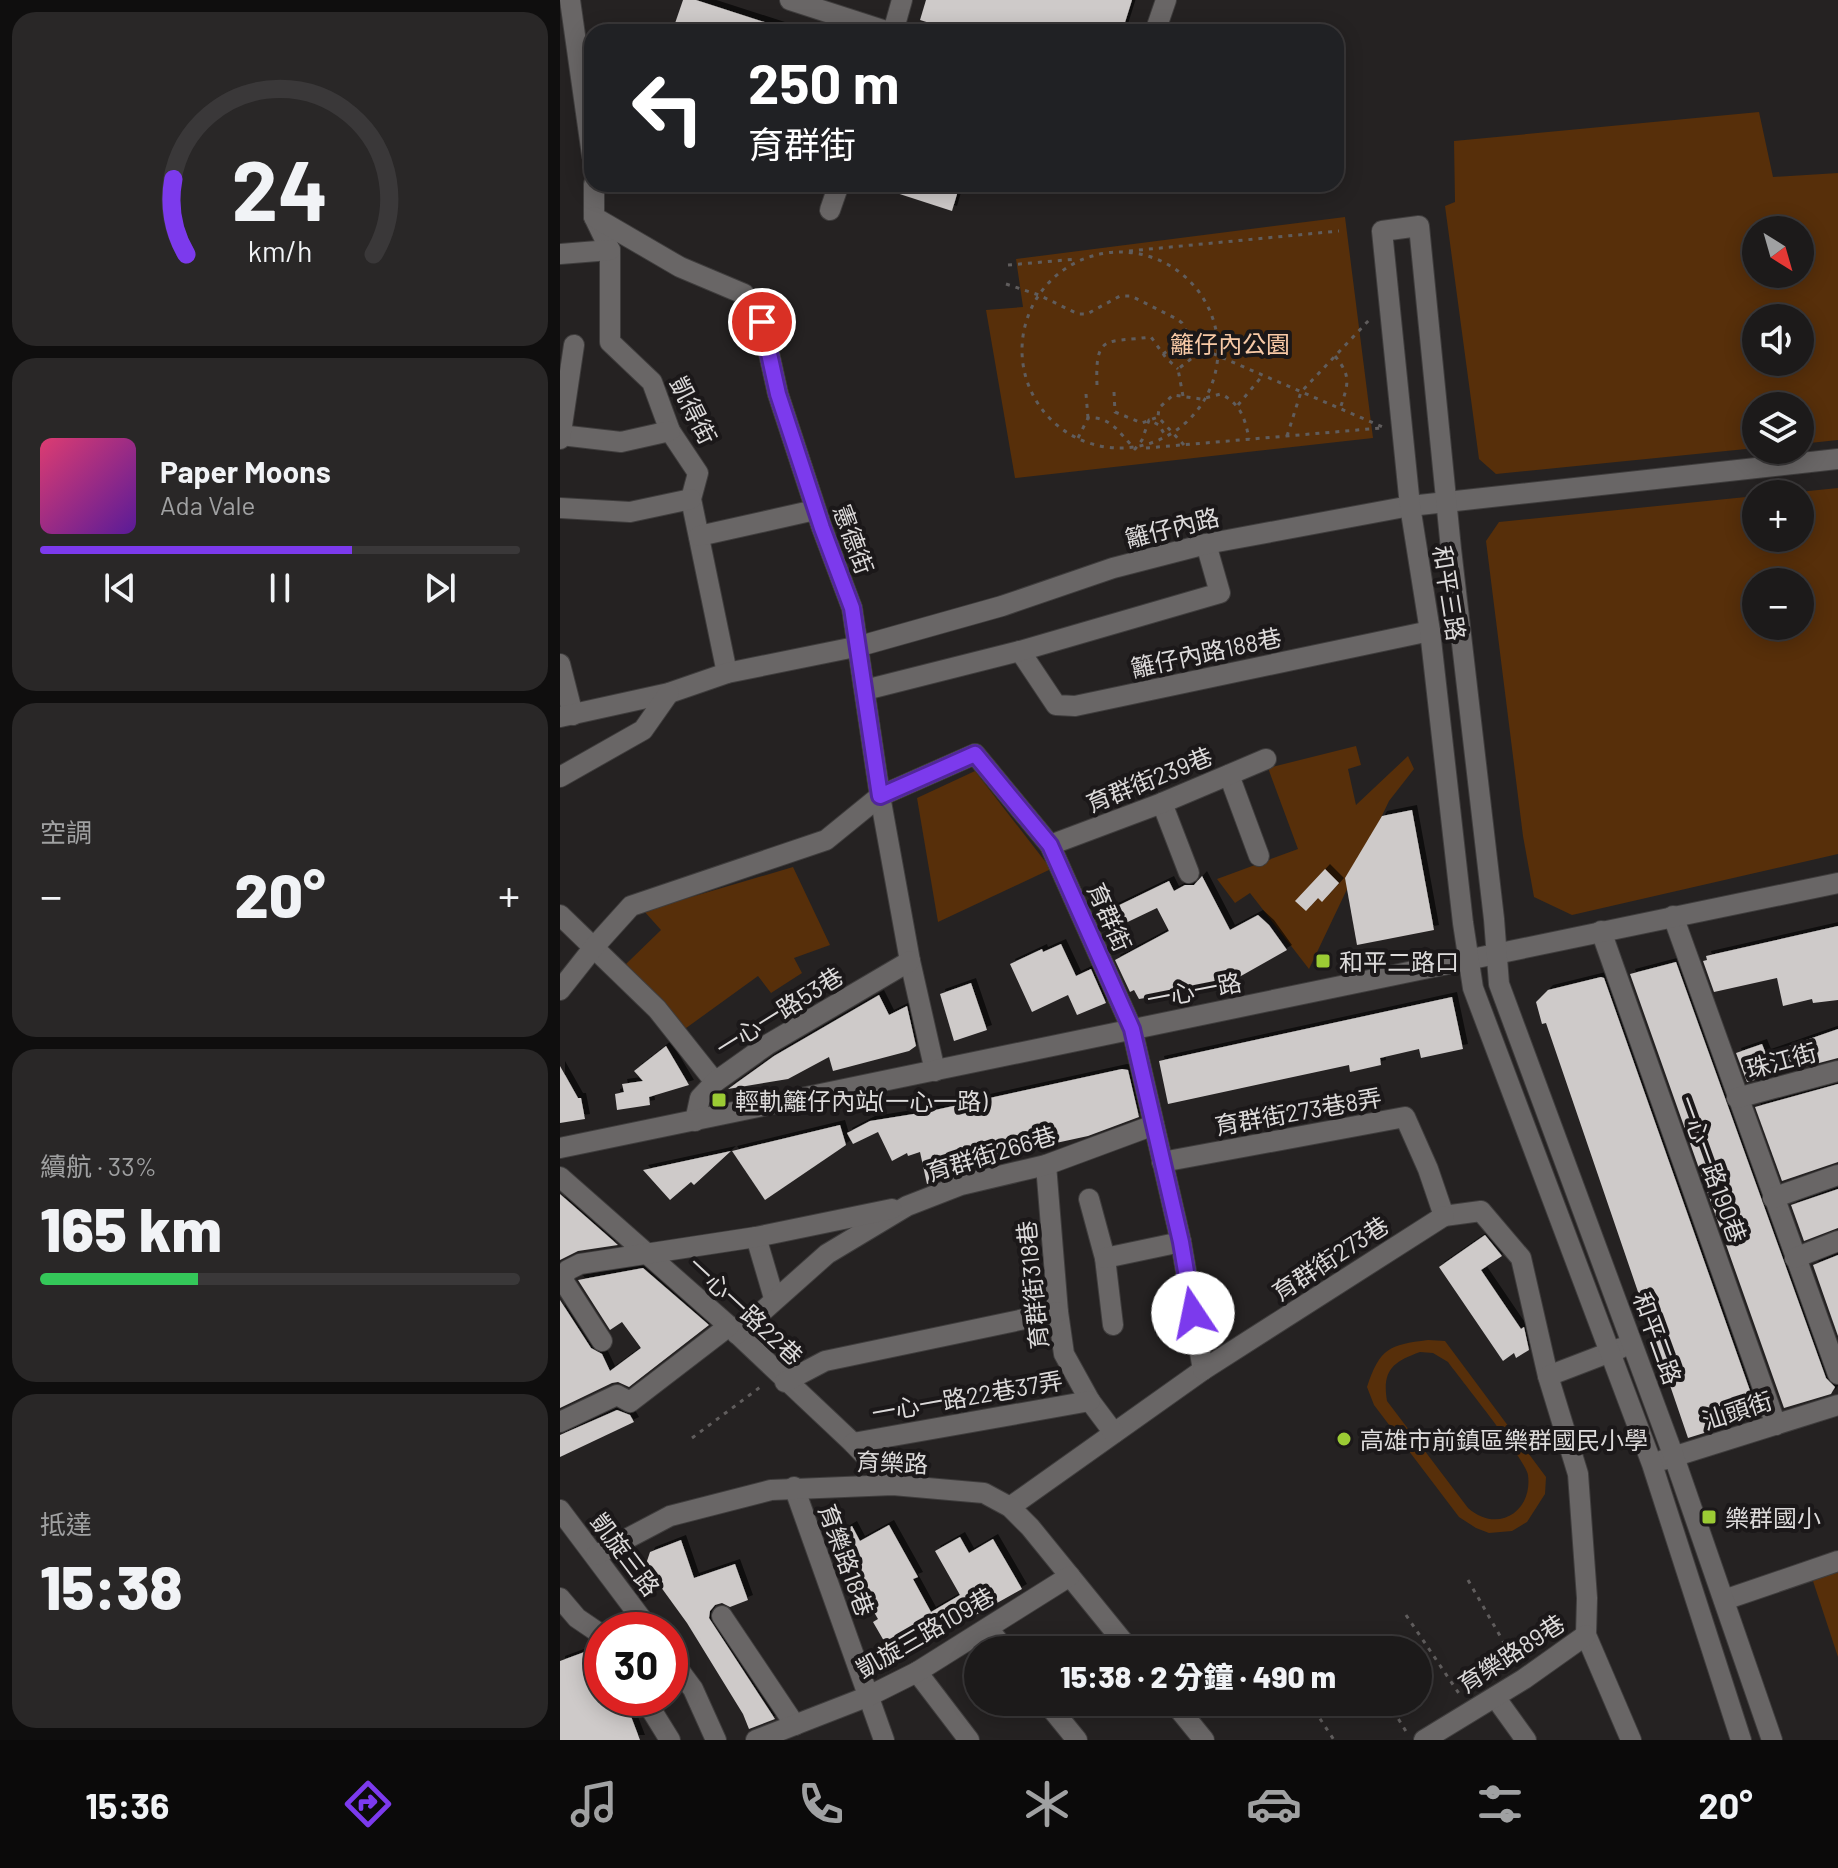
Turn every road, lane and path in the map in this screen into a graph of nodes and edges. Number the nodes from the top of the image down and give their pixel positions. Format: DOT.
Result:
graph roads {
  1 [pos="570,0"];
  2 [pos="790,0"];
  3 [pos="902,0"];
  4 [pos="1166,0"];
  5 [pos="866,24"];
  6 [pos="894,24"];
  7 [pos="1158,24"];
  8 [pos="584,99"];
  9 [pos="594,192"];
  10 [pos="836,192"];
  11 [pos="830,210"];
  12 [pos="594,217"];
  13 [pos="1339,231"];
  14 [pos="610,250"];
  15 [pos="1121,251"];
  16 [pos="560,254"];
  17 [pos="1081,258"];
  18 [pos="1008,265"];
  19 [pos="1006,284"];
  20 [pos="1039,295"];
  21 [pos="1371,318"];
  22 [pos="1188,337"];
  23 [pos="610,342"];
  24 [pos="567,346"];
  25 [pos="1204,349"];
  26 [pos="1163,354"];
  27 [pos="1218,356"];
  28 [pos="1335,356"];
  29 [pos="1178,369"];
  30 [pos="1263,375"];
  31 [pos="1097,385"];
  32 [pos="1114,392"];
  33 [pos="1301,392"];
  34 [pos="1086,394"];
  35 [pos="1184,397"];
  36 [pos="1207,397"];
  37 [pos="1238,405"];
  38 [pos="1340,409"];
  39 [pos="1115,412"];
  40 [pos="1158,417"];
  41 [pos="1088,418"];
  42 [pos="1149,420"];
  43 [pos="1110,422"];
  44 [pos="670,431"];
  45 [pos="1173,433"];
  46 [pos="560,436"];
  47 [pos="1287,436"];
  48 [pos="1166,437"];
  49 [pos="1078,438"];
  50 [pos="1249,440"];
  51 [pos="1184,445"];
  52 [pos="1137,449"];
  53 [pos="1838,461"];
  54 [pos="691,499"];
  55 [pos="1448,503"];
  56 [pos="1410,506"];
  57 [pos="560,508"];
  58 [pos="815,510"];
  59 [pos="699,536"];
  60 [pos="1206,544"];
  61 [pos="1430,631"];
  62 [pos="860,646"];
  63 [pos="1020,651"];
  64 [pos="560,664"];
  65 [pos="727,673"];
  66 [pos="865,690"];
  67 [pos="669,693"];
  68 [pos="566,716"];
  69 [pos="1266,759"];
  70 [pos="1229,775"];
  71 [pos="560,777"];
  72 [pos="880,796"];
  73 [pos="1162,803"];
  74 [pos="1050,845"];
  75 [pos="1259,856"];
  76 [pos="1189,873"];
  77 [pos="1838,883"];
  78 [pos="560,915"];
  79 [pos="1673,916"];
  80 [pos="1601,931"];
  81 [pos="594,947"];
  82 [pos="1497,955"];
  83 [pos="910,961"];
  84 [pos="1469,961"];
  85 [pos="560,990"];
  86 [pos="1132,1029"];
  87 [pos="935,1071"];
  88 [pos="1838,1071"];
  89 [pos="715,1082"];
  90 [pos="1737,1098"];
  91 [pos="695,1121"];
  92 [pos="1154,1125"];
  93 [pos="560,1148"];
  94 [pos="1162,1162"];
  95 [pos="1046,1165"];
  96 [pos="1838,1175"];
  97 [pos="560,1177"];
  98 [pos="1773,1198"];
  99 [pos="1089,1199"];
  100 [pos="907,1206"];
  101 [pos="1444,1216"];
  102 [pos="756,1237"];
  103 [pos="1838,1241"];
  104 [pos="1181,1242"];
  105 [pos="645,1252"];
  106 [pos="1105,1258"];
  107 [pos="1795,1258"];
  108 [pos="774,1298"];
  109 [pos="1058,1312"];
  110 [pos="1113,1325"];
  111 [pos="733,1330"];
  112 [pos="602,1341"];
  113 [pos="1632,1343"];
  114 [pos="1611,1352"];
  115 [pos="1203,1370"];
  116 [pos="1838,1374"];
  117 [pos="1548,1376"];
  118 [pos="781,1378"];
  119 [pos="1090,1401"];
  120 [pos="1838,1405"];
  121 [pos="560,1422"];
  122 [pos="1776,1425"];
  123 [pos="1114,1433"];
  124 [pos="692,1438"];
  125 [pos="853,1443"];
  126 [pos="1674,1457"];
  127 [pos="1652,1464"];
  128 [pos="893,1485"];
  129 [pos="794,1487"];
  130 [pos="1010,1507"];
  131 [pos="560,1510"];
  132 [pos="567,1532"];
  133 [pos="596,1555"];
  134 [pos="1838,1561"];
  135 [pos="1070,1576"];
  136 [pos="1468,1580"];
  137 [pos="560,1598"];
  138 [pos="1724,1600"];
  139 [pos="637,1612"];
  140 [pos="1406,1615"];
  141 [pos="722,1616"];
  142 [pos="584,1623"];
  143 [pos="988,1628"];
  144 [pos="1586,1635"];
  145 [pos="994,1636"];
  146 [pos="1119,1636"];
  147 [pos="917,1672"];
  148 [pos="1524,1679"];
  149 [pos="688,1682"];
  150 [pos="869,1696"];
  151 [pos="1495,1697"];
  152 [pos="1471,1711"];
  153 [pos="655,1716"];
  154 [pos="1057,1716"];
  155 [pos="1184,1716"];
  156 [pos="1318,1716"];
  157 [pos="1396,1716"];
  158 [pos="795,1725"];
  159 [pos="1200,1738"];
  160 [pos="670,1740"];
  161 [pos="716,1740"];
  162 [pos="756,1740"];
  163 [pos="884,1740"];
  164 [pos="969,1740"];
  165 [pos="1077,1740"];
  166 [pos="1334,1740"];
  167 [pos="1411,1740"];
  168 [pos="1424,1740"];
  169 [pos="1526,1740"];
  170 [pos="1631,1740"];
  171 [pos="1741,1740"];
  172 [pos="1772,1740"];
  1 -- 8 [label="street"];
  2 -- 5 [label="street"];
  3 -- 6 [label="street"];
  4 -- 7 [label="street"];
  9 -- 12 [label="street"];
  10 -- 11 [label="street"];
  12 -- 14 [label="street"];
  12 -- 58 [label="street, 憲德街"];
  13 -- 15 [label="path"];
  14 -- 16 [label="street"];
  14 -- 23 [label="street"];
  15 -- 17 [label="path"];
  15 -- 27 [label="path"];
  17 -- 18 [label="path"];
  17 -- 20 [label="path"];
  19 -- 20 [label="path"];
  20 -- 22 [label="path"];
  20 -- 49 [label="path"];
  21 -- 28 [label="path"];
  22 -- 25 [label="path"];
  22 -- 26 [label="path"];
  23 -- 24 [label="street"];
  23 -- 44 [label="street, 凱得街"];
  24 -- 46 [label="street"];
  25 -- 27 [label="path"];
  25 -- 29 [label="path"];
  26 -- 29 [label="path"];
  26 -- 31 [label="path"];
  27 -- 30 [label="path"];
  27 -- 36 [label="path"];
  28 -- 33 [label="path"];
  28 -- 38 [label="path"];
  29 -- 35 [label="path"];
  30 -- 33 [label="path"];
  30 -- 37 [label="path"];
  32 -- 39 [label="path"];
  33 -- 38 [label="path"];
  33 -- 47 [label="path"];
  34 -- 41 [label="path"];
  35 -- 36 [label="path"];
  35 -- 40 [label="path"];
  36 -- 37 [label="path"];
  36 -- 45 [label="path"];
  37 -- 50 [label="path"];
  38 -- 47 [label="path"];
  39 -- 42 [label="path"];
  39 -- 43 [label="path"];
  40 -- 42 [label="path"];
  40 -- 45 [label="path"];
  41 -- 43 [label="path"];
  41 -- 49 [label="path"];
  42 -- 48 [label="path"];
  42 -- 52 [label="path"];
  43 -- 52 [label="path"];
  44 -- 46 [label="street"];
  44 -- 54 [label="street, 凱得街"];
  45 -- 48 [label="path"];
  45 -- 51 [label="path"];
  47 -- 50 [label="path"];
  48 -- 52 [label="path"];
  49 -- 52 [label="path"];
  50 -- 51 [label="path"];
  51 -- 52 [label="path"];
  53 -- 55 [label="street, 籬仔內路"];
  54 -- 57 [label="street"];
  54 -- 59 [label="street, 凱得街"];
  55 -- 56 [label="street, 籬仔內路"];
  55 -- 56 [label="street, 和平三路"];
  55 -- 82 [label="street, 和平三路"];
  56 -- 60 [label="street, 籬仔內路"];
  56 -- 61 [label="street, 和平三路"];
  58 -- 59 [label="street"];
  58 -- 62 [label="street, 憲德街"];
  59 -- 65 [label="street, 凱得街"];
  60 -- 62 [label="street, 籬仔內路"];
  60 -- 63 [label="street, 籬仔內路188巷"];
  61 -- 63 [label="street, 籬仔內路188巷"];
  61 -- 84 [label="street, 和平三路"];
  62 -- 65 [label="street, 籬仔內路"];
  62 -- 66 [label="street, 憲德街"];
  63 -- 66 [label="street, 籬仔內路188巷"];
  64 -- 68 [label="street"];
  65 -- 67 [label="street, 籬仔內路"];
  66 -- 72 [label="street, 憲德街"];
  67 -- 68 [label="street, 籬仔內路"];
  67 -- 71 [label="street"];
  69 -- 70 [label="street, 育群街239巷"];
  70 -- 73 [label="street, 育群街239巷"];
  70 -- 75 [label="street"];
  72 -- 74 [label="street, 育群街"];
  72 -- 81 [label="street, 育群街"];
  72 -- 83 [label="street, 憲德街"];
  73 -- 74 [label="street, 育群街239巷"];
  73 -- 76 [label="street"];
  74 -- 86 [label="street, 育群街"];
  77 -- 79 [label="street, 一心一路"];
  78 -- 81 [label="street"];
  79 -- 80 [label="street, 一心一路"];
  79 -- 90 [label="street"];
  80 -- 82 [label="street, 一心一路"];
  80 -- 122 [label="street, 一心一路190巷"];
  81 -- 85 [label="street, 育群街"];
  81 -- 89 [label="street"];
  82 -- 84 [label="street, 一心一路"];
  82 -- 113 [label="street, 和平二路"];
  83 -- 87 [label="street, 憲德街"];
  83 -- 89 [label="street, 一心一路53巷"];
  84 -- 86 [label="street, 一心一路"];
  84 -- 114 [label="street, 和平二路"];
  86 -- 87 [label="street, 一心一路"];
  86 -- 92 [label="street, 育群街"];
  87 -- 91 [label="street, 一心一路"];
  88 -- 90 [label="street, 珠江街"];
  89 -- 91 [label="street, 一心一路53巷"];
  90 -- 98 [label="street"];
  91 -- 93 [label="street, 一心一路"];
  92 -- 94 [label="street, 育群街"];
  92 -- 95 [label="street, 育群街266巷"];
  94 -- 101 [label="street, 育群街273巷8弄"];
  94 -- 104 [label="street, 育群街"];
  95 -- 100 [label="street, 育群街266巷"];
  95 -- 109 [label="street, 育群街318巷"];
  96 -- 98 [label="street"];
  97 -- 105 [label="street, 一心一路22巷"];
  98 -- 107 [label="street"];
  99 -- 106 [label="street"];
  100 -- 102 [label="street"];
  100 -- 108 [label="street, 育群街266巷"];
  101 -- 115 [label="street, 育群街273巷"];
  101 -- 117 [label="street"];
  102 -- 105 [label="street"];
  102 -- 108 [label="street"];
  103 -- 107 [label="street"];
  104 -- 106 [label="street"];
  104 -- 115 [label="street, 育群街"];
  105 -- 111 [label="street, 一心一路22巷"];
  105 -- 112 [label="street"];
  106 -- 110 [label="street"];
  107 -- 116 [label="street"];
  108 -- 111 [label="street, 育群街266巷"];
  109 -- 118 [label="street"];
  109 -- 119 [label="street, 育群街318巷"];
  111 -- 118 [label="street, 一心一路22巷"];
  111 -- 121 [label="street, 育群街266巷"];
  113 -- 114 [label="street"];
  113 -- 126 [label="street, 和平二路"];
  114 -- 117 [label="street"];
  114 -- 127 [label="street, 和平二路"];
  115 -- 123 [label="street"];
  117 -- 144 [label="street"];
  118 -- 124 [label="path"];
  118 -- 125 [label="street, 一心一路22巷"];
  119 -- 123 [label="street, 育群街318巷"];
  119 -- 125 [label="street, 一心一路22巷37弄"];
  120 -- 122 [label="street, 汕頭街"];
  122 -- 126 [label="street, 汕頭街"];
  123 -- 130 [label="street"];
  125 -- 128 [label="street, 一心一路22巷"];
  126 -- 127 [label="street, 汕頭街"];
  126 -- 138 [label="street, 和平二路"];
  127 -- 171 [label="street, 和平二路"];
  128 -- 129 [label="street, 育樂路"];
  128 -- 130 [label="street, 育樂路"];
  129 -- 133 [label="street, 育樂路"];
  129 -- 150 [label="street, 育樂路18巷"];
  130 -- 135 [label="street, 育樂路"];
  131 -- 132 [label="street, 凱旋三路"];
  132 -- 133 [label="street, 凱旋三路"];
  133 -- 139 [label="street, 凱旋三路"];
  134 -- 138 [label="street"];
  135 -- 143 [label="street, 凱旋三路109巷"];
  135 -- 146 [label="street, 育樂路"];
  136 -- 148 [label="path"];
  137 -- 142 [label="street"];
  138 -- 172 [label="street, 和平二路"];
  140 -- 152 [label="path"];
  141 -- 158 [label="street"];
  143 -- 145 [label="street"];
  143 -- 147 [label="street, 凱旋三路109巷"];
  144 -- 148 [label="street, 育樂路89巷"];
  144 -- 170 [label="street"];
  147 -- 150 [label="street, 凱旋三路109巷"];
  147 -- 164 [label="street"];
  148 -- 151 [label="street, 育樂路89巷"];
  149 -- 161 [label="street"];
  150 -- 158 [label="street, 凱旋三路109巷"];
  150 -- 163 [label="street, 育樂路18巷"];
  151 -- 152 [label="street, 育樂路89巷"];
  151 -- 169 [label="street"];
  152 -- 168 [label="street, 育樂路89巷"];
  153 -- 160 [label="street"];
  154 -- 165 [label="street"];
  155 -- 159 [label="street"];
  156 -- 166 [label="path"];
  157 -- 167 [label="path"];
  158 -- 162 [label="street, 凱旋三路109巷"];
}
